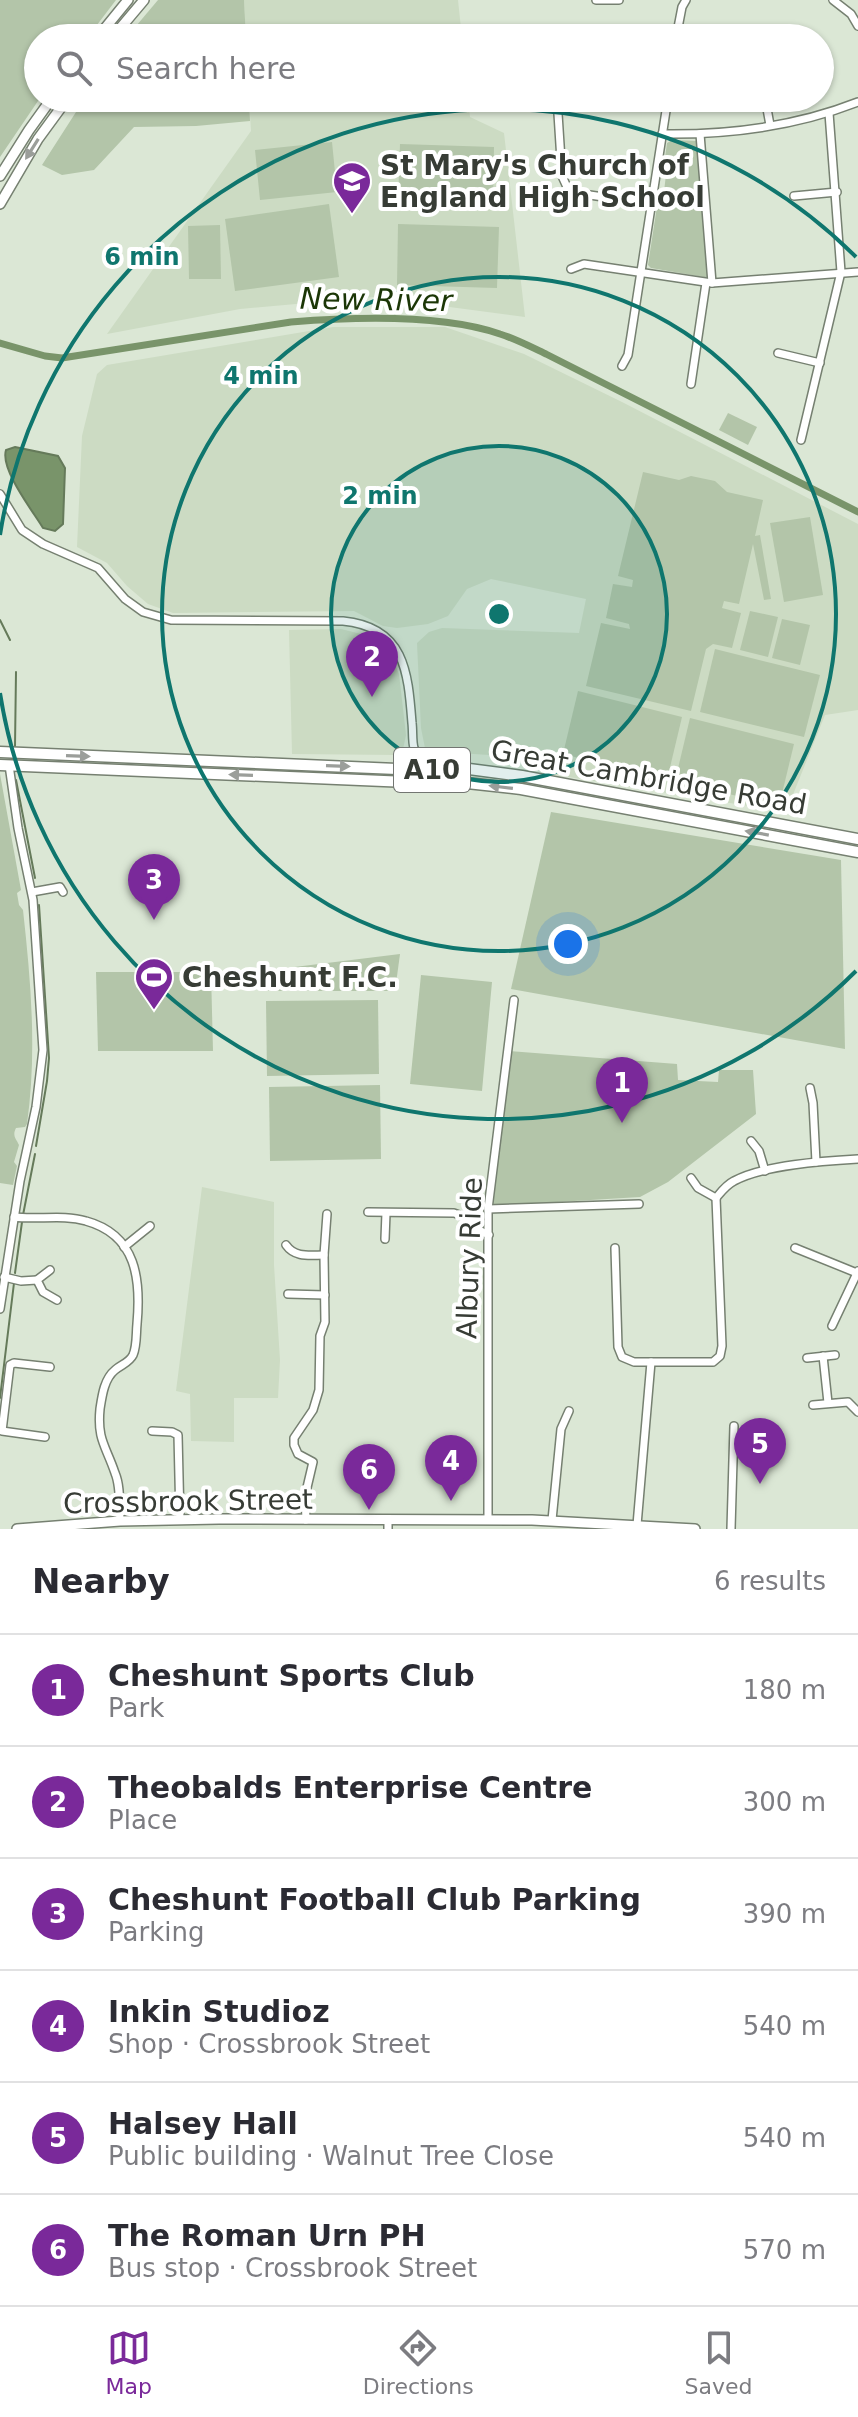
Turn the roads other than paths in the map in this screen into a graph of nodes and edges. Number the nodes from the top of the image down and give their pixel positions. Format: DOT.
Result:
graph roads {
  1 [pos="128,0"];
  2 [pos="144,0"];
  3 [pos="596,0"];
  4 [pos="619,0"];
  5 [pos="833,0"];
  6 [pos="684,1"];
  7 [pos="108,24"];
  8 [pos="124,24"];
  9 [pos="679,24"];
  10 [pos="858,26"];
  11 [pos="858,102"];
  12 [pos="834,111"];
  13 [pos="42,112"];
  14 [pos="58,112"];
  15 [pos="558,112"];
  16 [pos="666,112"];
  17 [pos="768,112"];
  18 [pos="829,113"];
  19 [pos="770,125"];
  20 [pos="662,134"];
  21 [pos="700,134"];
  22 [pos="0,176"];
  23 [pos="837,192"];
  24 [pos="794,196"];
  25 [pos="0,204"];
  26 [pos="651,204"];
  27 [pos="571,269"];
  28 [pos="841,272"];
  29 [pos="858,272"];
  30 [pos="641,273"];
  31 [pos="709,283"];
  32 [pos="778,353"];
  33 [pos="820,363"];
  34 [pos="622,366"];
  35 [pos="691,384"];
  36 [pos="801,440"];
  37 [pos="0,494"];
  38 [pos="414,750"];
  39 [pos="0,752"];
  40 [pos="4,765"];
  41 [pos="397,769"];
  42 [pos="431,770"];
  43 [pos="858,839"];
  44 [pos="858,852"];
  45 [pos="36,891"];
  46 [pos="63,892"];
  47 [pos="514,1000"];
  48 [pos="810,1088"];
  49 [pos="751,1141"];
  50 [pos="858,1159"];
  51 [pos="816,1162"];
  52 [pos="765,1171"];
  53 [pos="691,1178"];
  54 [pos="716,1198"];
  55 [pos="639,1204"];
  56 [pos="488,1209"];
  57 [pos="368,1212"];
  58 [pos="386,1213"];
  59 [pos="327,1214"];
  60 [pos="20,1218"];
  61 [pos="150,1226"];
  62 [pos="489,1235"];
  63 [pos="385,1239"];
  64 [pos="286,1245"];
  65 [pos="124,1247"];
  66 [pos="615,1248"];
  67 [pos="795,1248"];
  68 [pos="324,1255"];
  69 [pos="3,1265"];
  70 [pos="50,1270"];
  71 [pos="857,1272"];
  72 [pos="11,1278"];
  73 [pos="37,1280"];
  74 [pos="288,1294"];
  75 [pos="325,1295"];
  76 [pos="57,1300"];
  77 [pos="0,1309"];
  78 [pos="832,1326"];
  79 [pos="835,1355"];
  80 [pos="823,1356"];
  81 [pos="807,1358"];
  82 [pos="651,1362"];
  83 [pos="50,1367"];
  84 [pos="3,1396"];
  85 [pos="828,1403"];
  86 [pos="813,1405"];
  87 [pos="569,1411"];
  88 [pos="858,1412"];
  89 [pos="734,1426"];
  90 [pos="152,1431"];
  91 [pos="45,1437"];
  92 [pos="180,1520"];
  93 [pos="306,1520"];
  94 [pos="488,1520"];
  95 [pos="552,1520"];
  96 [pos="120,1521"];
  97 [pos="256,1524"];
  98 [pos="506,1524"];
  99 [pos="388,1525"];
  100 [pos="637,1525"];
  101 [pos="600,1526"];
  102 [pos="59,1528"];
  103 [pos="672,1528"];
  104 [pos="17,1529"];
  105 [pos="695,1529"];
  106 [pos="731,1529"];
  1 -- 7 [label="main road"];
  2 -- 8 [label="main road"];
  3 -- 4 [label="street"];
  5 -- 10 [label="street"];
  6 -- 9 [label="street"];
  11 -- 12 [label="street"];
  13 -- 22 [label="main road"];
  14 -- 25 [label="main road, one-way"];
  15 -- 26 [label="street"];
  16 -- 20 [label="street"];
  17 -- 19 [label="street"];
  18 -- 19 [label="street"];
  18 -- 23 [label="street"];
  19 -- 21 [label="street"];
  20 -- 21 [label="street"];
  20 -- 26 [label="street"];
  21 -- 31 [label="street"];
  23 -- 24 [label="street"];
  23 -- 28 [label="street"];
  26 -- 30 [label="street"];
  27 -- 30 [label="street"];
  28 -- 29 [label="street"];
  28 -- 31 [label="street"];
  28 -- 33 [label="street"];
  30 -- 31 [label="street"];
  30 -- 34 [label="street"];
  31 -- 35 [label="street"];
  32 -- 33 [label="street"];
  33 -- 36 [label="street"];
  37 -- 38 [label="street"];
  38 -- 41 [label="street"];
  38 -- 42 [label="street"];
  39 -- 41 [label="highway, Great Cambridge Road / A10, one-way"];
  44 -- 40 [label="highway, Great Cambridge Road / A10, one-way"];
  40 -- 45 [label="street"];
  41 -- 42 [label="highway, Great Cambridge Road / A10"];
  42 -- 43 [label="highway, Great Cambridge Road / A10"];
  45 -- 46 [label="street"];
  45 -- 60 [label="street"];
  47 -- 56 [label="street, Albury Ride"];
  48 -- 51 [label="street"];
  49 -- 52 [label="street"];
  50 -- 51 [label="street"];
  51 -- 52 [label="street"];
  52 -- 54 [label="street"];
  53 -- 54 [label="street"];
  54 -- 82 [label="street"];
  55 -- 56 [label="street"];
  56 -- 62 [label="street, Albury Ride"];
  57 -- 58 [label="street"];
  58 -- 62 [label="street"];
  58 -- 63 [label="street"];
  59 -- 68 [label="street"];
  60 -- 65 [label="street"];
  60 -- 69 [label="street"];
  61 -- 65 [label="street"];
  62 -- 94 [label="street, Albury Ride"];
  64 -- 68 [label="street"];
  65 -- 96 [label="street"];
  66 -- 82 [label="street"];
  67 -- 71 [label="street"];
  68 -- 75 [label="street"];
  69 -- 72 [label="street"];
  70 -- 73 [label="street"];
  71 -- 78 [label="street"];
  72 -- 73 [label="street"];
  72 -- 77 [label="street"];
  73 -- 76 [label="street"];
  74 -- 75 [label="street"];
  75 -- 93 [label="street"];
  79 -- 80 [label="street"];
  80 -- 81 [label="street"];
  80 -- 85 [label="street"];
  82 -- 100 [label="street"];
  83 -- 84 [label="street"];
  84 -- 91 [label="street"];
  85 -- 86 [label="street"];
  85 -- 88 [label="street"];
  87 -- 95 [label="street"];
  89 -- 106 [label="street"];
  90 -- 92 [label="street"];
  92 -- 96 [label="main road, Crossbrook Street"];
  92 -- 97 [label="main road, Crossbrook Street"];
  93 -- 97 [label="main road, Crossbrook Street"];
  93 -- 99 [label="main road, Crossbrook Street"];
  94 -- 98 [label="main road, Crossbrook Street"];
  94 -- 99 [label="main road, Crossbrook Street"];
  95 -- 98 [label="main road, Crossbrook Street"];
  95 -- 101 [label="main road, Crossbrook Street"];
  96 -- 102 [label="main road, Crossbrook Street"];
  100 -- 101 [label="main road, Crossbrook Street"];
  100 -- 103 [label="main road, Crossbrook Street"];
  102 -- 104 [label="main road, Crossbrook Street"];
  103 -- 105 [label="main road, Crossbrook Street"];
}
